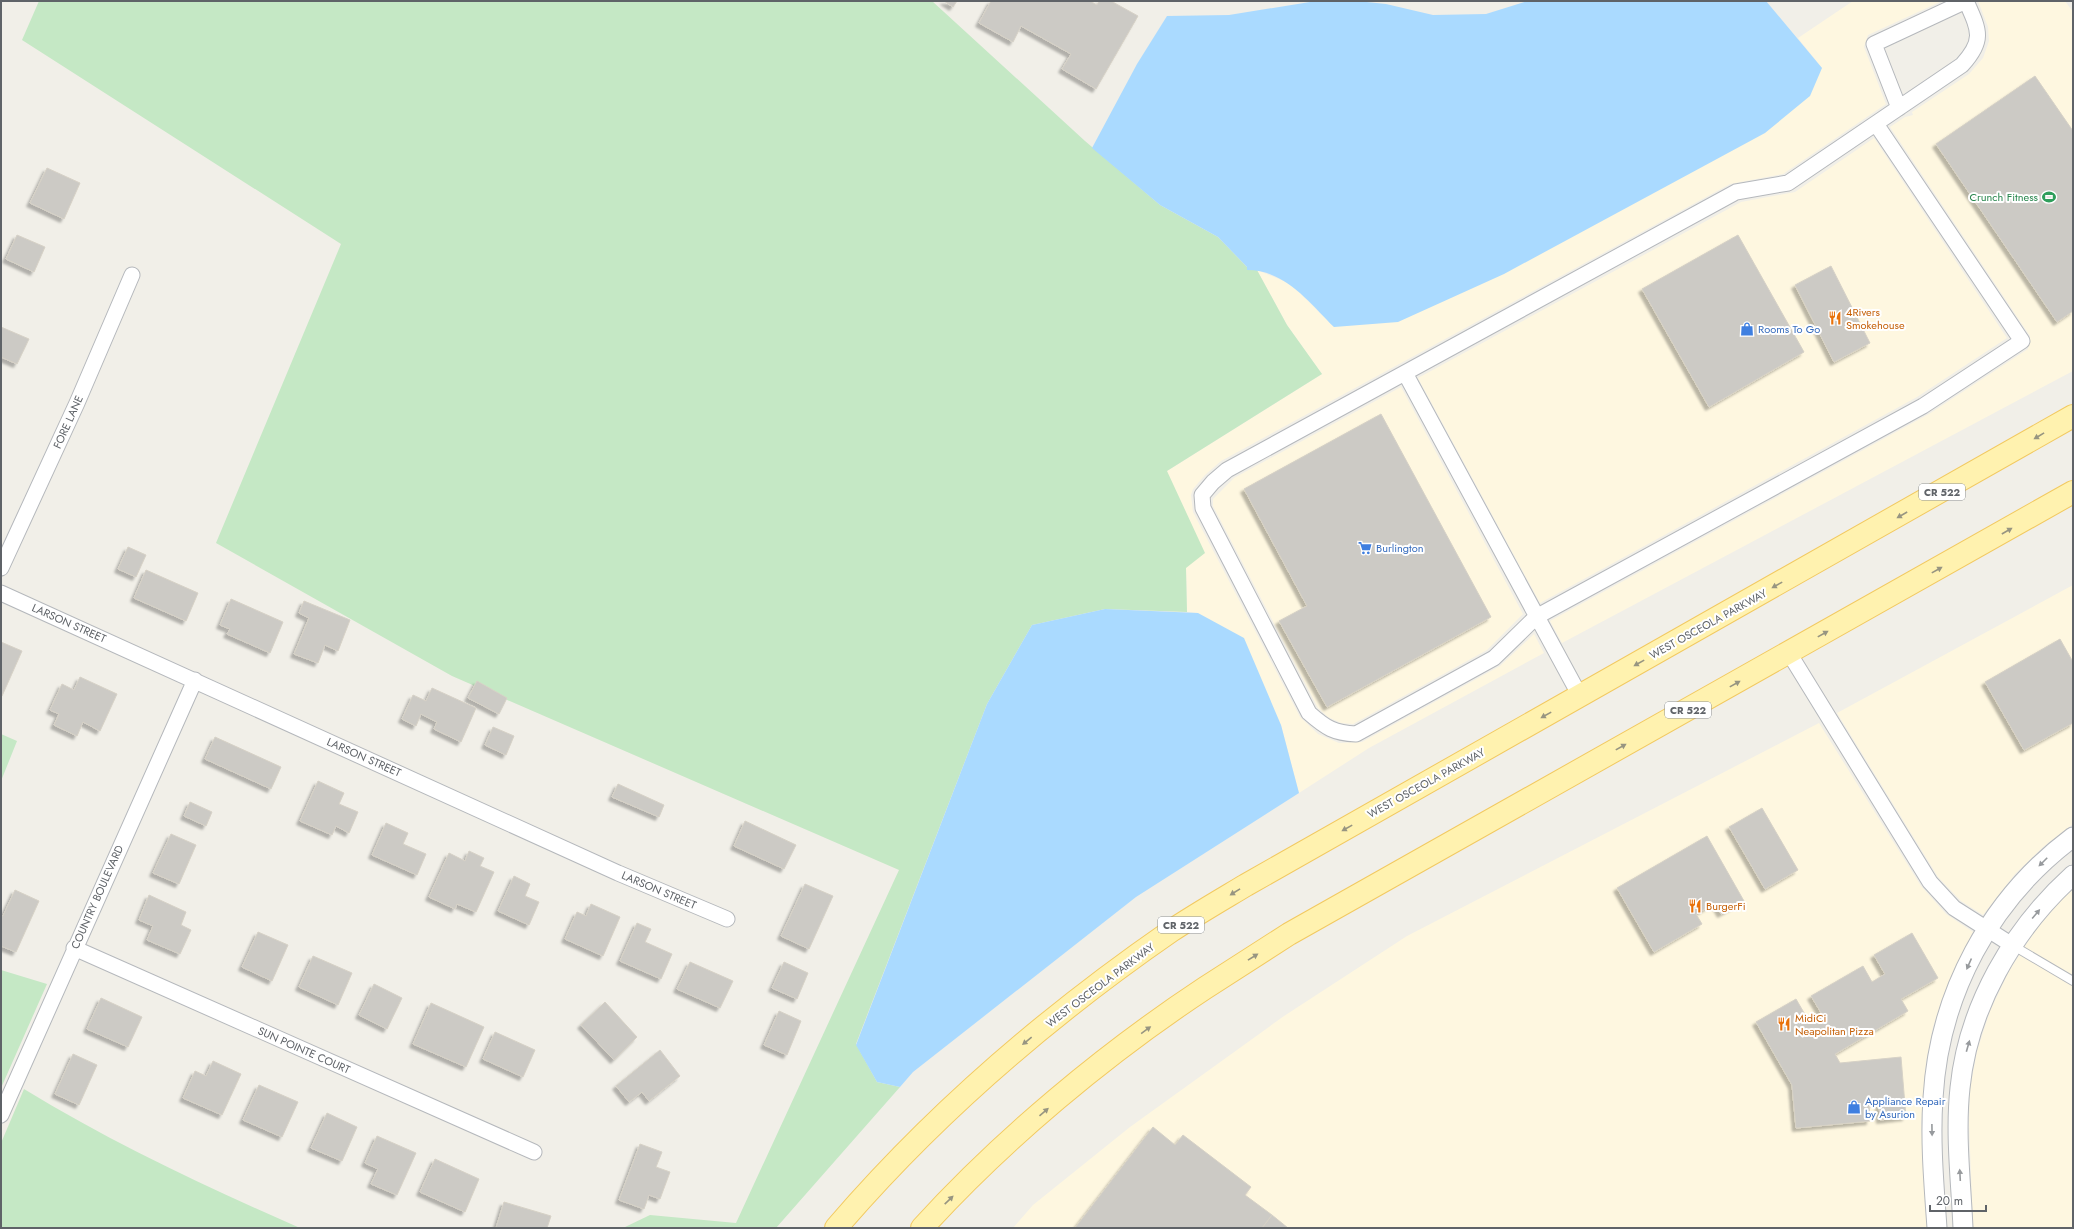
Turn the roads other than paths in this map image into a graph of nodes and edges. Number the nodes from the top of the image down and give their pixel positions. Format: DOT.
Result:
graph roads {
  1 [pos="1966,1"];
  2 [pos="1899,108"];
  3 [pos="1876,124"];
  4 [pos="132,275"];
  5 [pos="1405,373"];
  6 [pos="2073,416"];
  7 [pos="2073,492"];
  8 [pos="1,568"];
  9 [pos="1,593"];
  10 [pos="1536,617"];
  11 [pos="1789,653"];
  12 [pos="195,680"];
  13 [pos="1580,696"];
  14 [pos="2073,838"];
  15 [pos="2073,875"];
  16 [pos="727,919"];
  17 [pos="1986,929"];
  18 [pos="2012,945"];
  19 [pos="74,948"];
  20 [pos="2073,981"];
  21 [pos="1,1115"];
  22 [pos="534,1152"];
  23 [pos="836,1228"];
  24 [pos="922,1228"];
  25 [pos="1937,1228"];
  26 [pos="1963,1228"];
  1 -- 2 [label="street"];
  1 -- 2 [label="street"];
  2 -- 3 [label="street"];
  3 -- 5 [label="street"];
  3 -- 10 [label="street"];
  4 -- 8 [label="street, FORE LANE"];
  5 -- 10 [label="street"];
  5 -- 10 [label="street"];
  6 -- 13 [label="main road, WEST OSCEOLA PARKWAY / CR 522, one-way"];
  11 -- 7 [label="main road, CR 522, one-way"];
  9 -- 12 [label="street, LARSON STREET"];
  10 -- 13 [label="street"];
  11 -- 17 [label="street"];
  24 -- 11 [label="main road, CR 522, one-way"];
  12 -- 16 [label="street, LARSON STREET"];
  12 -- 19 [label="street, COUNTRY BOULEVARD"];
  13 -- 23 [label="main road, WEST OSCEOLA PARKWAY / CR 522, one-way"];
  14 -- 17 [label="street, one-way"];
  18 -- 15 [label="street, one-way"];
  17 -- 18 [label="street"];
  17 -- 25 [label="street, one-way"];
  18 -- 20 [label="lane"];
  26 -- 18 [label="street, one-way"];
  19 -- 21 [label="street, COUNTRY BOULEVARD"];
  19 -- 22 [label="street, SUN POINTE COURT"];
}
